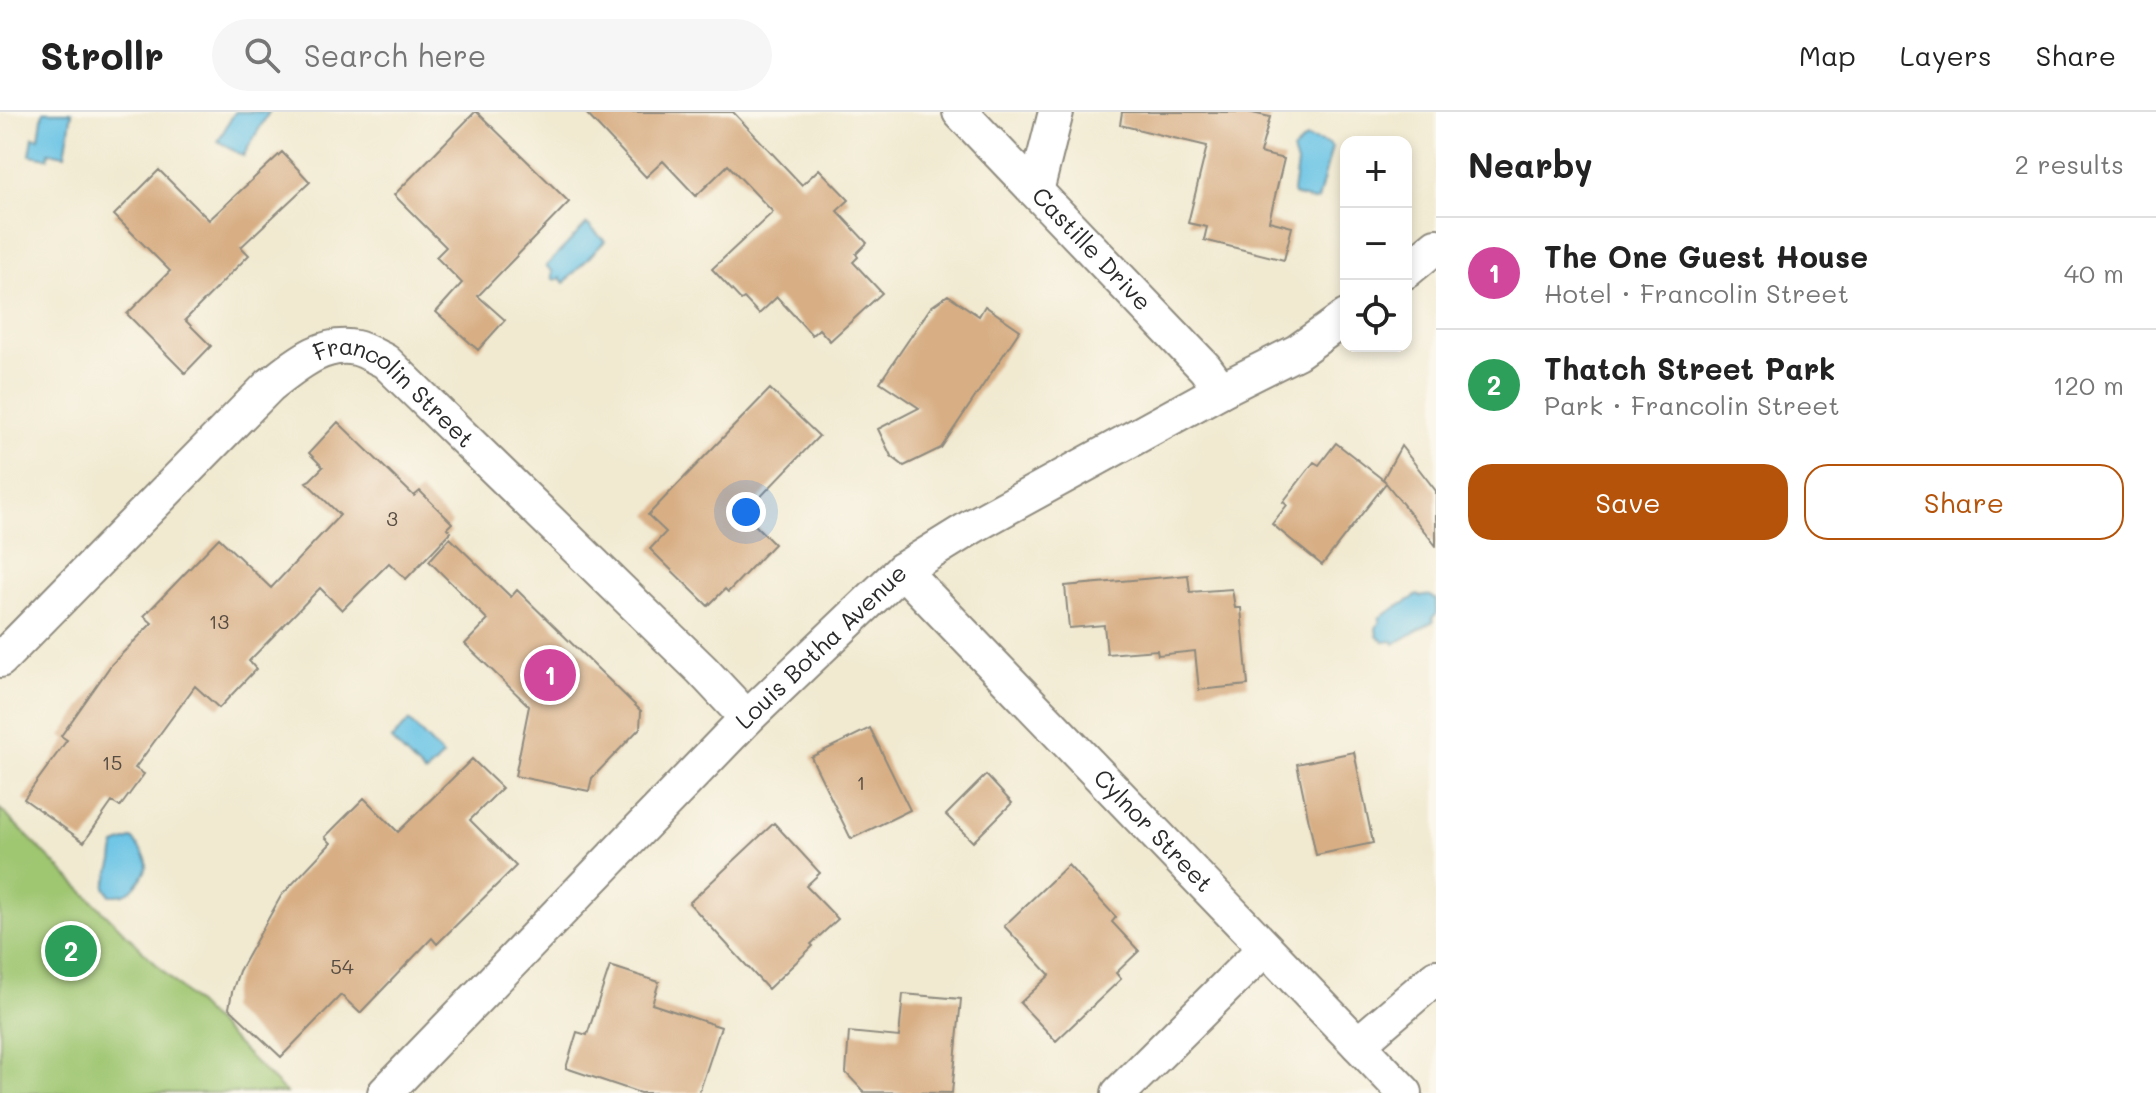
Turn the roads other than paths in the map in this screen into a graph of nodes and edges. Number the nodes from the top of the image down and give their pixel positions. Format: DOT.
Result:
graph roads {
  1 [pos="960,112"];
  2 [pos="1056,112"];
  3 [pos="1036,191"];
  4 [pos="1436,246"];
  5 [pos="1412,266"];
  6 [pos="1340,321"];
  7 [pos="1221,390"];
  8 [pos="902,570"];
  9 [pos="0,660"];
  10 [pos="747,718"];
  11 [pos="1265,948"];
  12 [pos="1436,977"];
  13 [pos="1358,1044"];
  14 [pos="385,1093"];
  15 [pos="1119,1093"];
  16 [pos="1405,1093"];
  1 -- 3 [label="street, Castille Drive"];
  2 -- 3 [label="street"];
  3 -- 7 [label="street, Castille Drive"];
  4 -- 5 [label="street"];
  6 -- 7 [label="street, Louis Botha Avenue"];
  7 -- 8 [label="street, Louis Botha Avenue"];
  8 -- 10 [label="street, Louis Botha Avenue"];
  8 -- 11 [label="street, Cylnor Street"];
  9 -- 10 [label="street, Francolin Street"];
  10 -- 14 [label="street, Louis Botha Avenue"];
  11 -- 13 [label="street, Cylnor Street"];
  11 -- 15 [label="street"];
  12 -- 13 [label="street"];
  13 -- 16 [label="street, Cylnor Street"];
}
